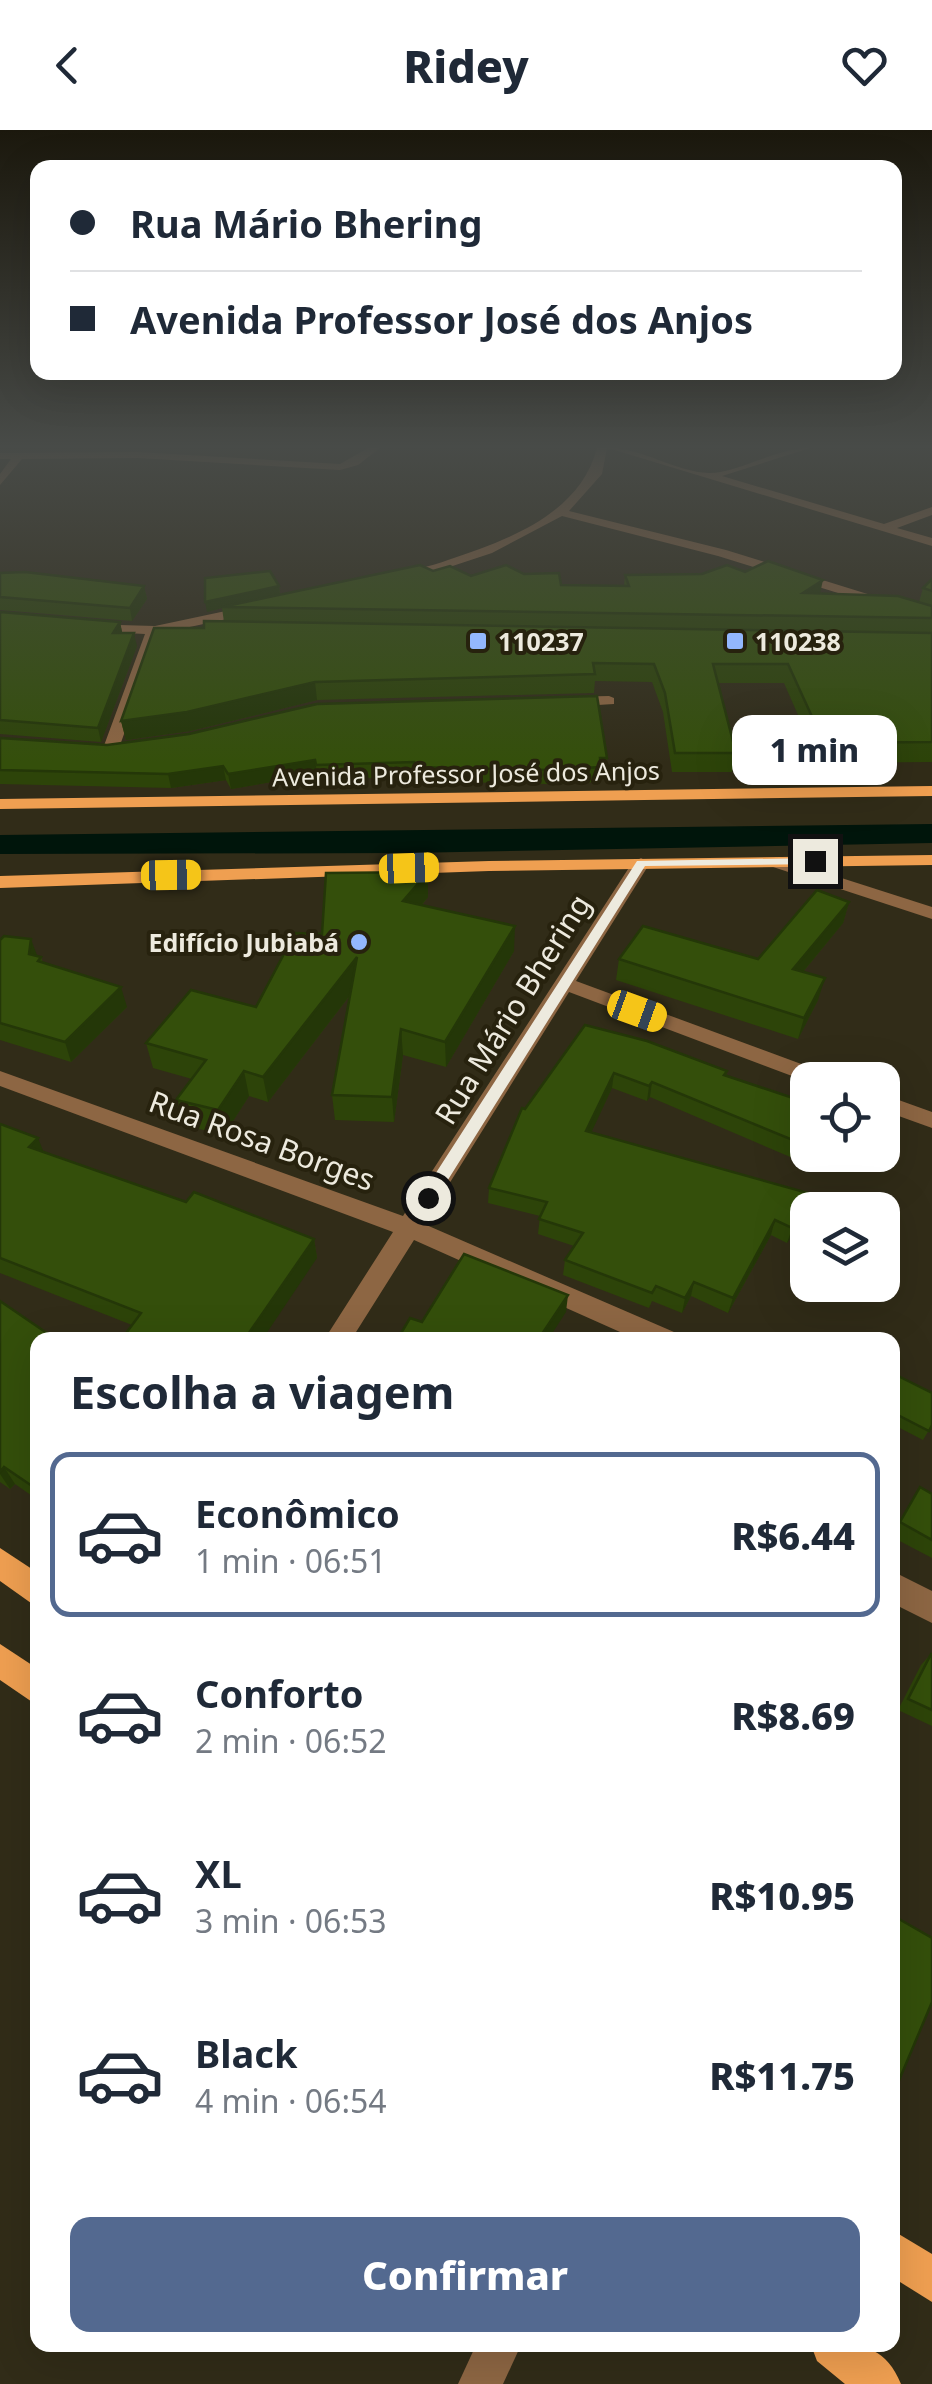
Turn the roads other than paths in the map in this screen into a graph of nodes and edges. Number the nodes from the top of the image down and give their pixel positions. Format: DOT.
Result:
graph roads {
  1 [pos="473,553"];
  2 [pos="726,553"];
  3 [pos="385,583"];
  4 [pos="270,606"];
  5 [pos="932,618"];
  6 [pos="65,625"];
  7 [pos="153,631"];
  8 [pos="226,633"];
  9 [pos="609,702"];
  10 [pos="551,703"];
  11 [pos="92,750"];
  12 [pos="128,750"];
  13 [pos="110,751"];
  14 [pos="932,791"];
  15 [pos="0,804"];
  16 [pos="932,860"];
  17 [pos="776,862"];
  18 [pos="641,863"];
  19 [pos="0,882"];
  20 [pos="932,913"];
  21 [pos="563,983"];
  22 [pos="790,1068"];
  23 [pos="0,1078"];
  24 [pos="900,1108"];
  25 [pos="932,1120"];
  26 [pos="409,1228"];
  27 [pos="342,1332"];
  28 [pos="647,1332"];
  29 [pos="0,1562"];
  30 [pos="30,1586"];
  31 [pos="900,1590"];
  32 [pos="932,1608"];
  33 [pos="0,1660"];
  34 [pos="30,1684"];
  35 [pos="900,2256"];
  36 [pos="932,2280"];
  37 [pos="496,2352"];
  38 [pos="841,2352"];
  39 [pos="480,2384"];
  40 [pos="879,2384"];
  1 -- 3 [label="street"];
  2 -- 5 [label="street"];
  4 -- 7 [label="street"];
  6 -- 7 [label="street"];
  7 -- 8 [label="street"];
  7 -- 13 [label="street"];
  9 -- 10 [label="street"];
  11 -- 13 [label="street"];
  12 -- 13 [label="street"];
  14 -- 15 [label="main road, Avenida Professor José dos Anjos"];
  16 -- 17 [label="main road"];
  17 -- 18 [label="main road"];
  17 -- 20 [label="street"];
  18 -- 19 [label="main road"];
  18 -- 21 [label="street, Rua Mário Bhering"];
  21 -- 22 [label="street"];
  21 -- 26 [label="street, Rua Mário Bhering"];
  23 -- 26 [label="street, Rua Rosa Borges"];
  24 -- 25 [label="street"];
  26 -- 27 [label="street, Rua Mário Bhering"];
  26 -- 28 [label="street, Rua Rosa Borges"];
  29 -- 30 [label="main road"];
  31 -- 32 [label="street"];
  33 -- 34 [label="main road"];
  35 -- 36 [label="main road"];
  37 -- 39 [label="street"];
  38 -- 40 [label="main road"];
}
